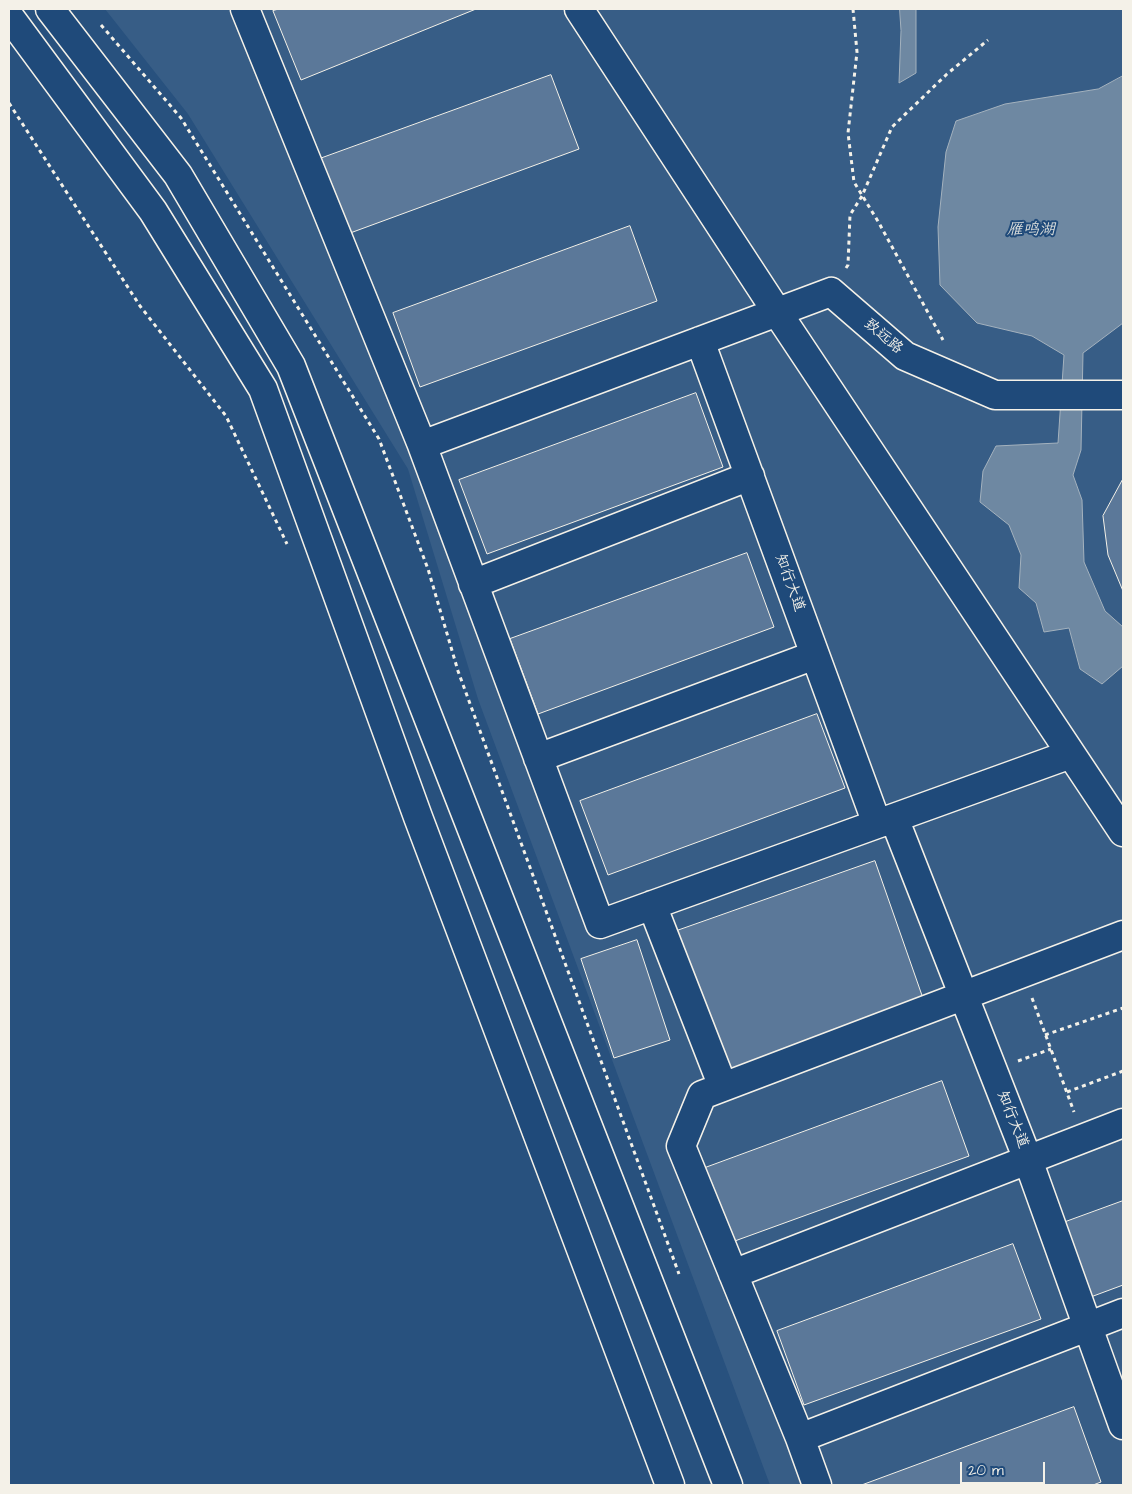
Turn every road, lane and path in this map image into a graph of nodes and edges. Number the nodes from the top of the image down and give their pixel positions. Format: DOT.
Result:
graph roads {
  1 [pos="50,9"];
  2 [pos="244,9"];
  3 [pos="579,9"];
  4 [pos="853,9"];
  5 [pos="9,16"];
  6 [pos="988,40"];
  7 [pos="9,103"];
  8 [pos="862,196"];
  9 [pos="831,292"];
  10 [pos="777,312"];
  11 [pos="943,340"];
  12 [pos="700,341"];
  13 [pos="1123,395"];
  14 [pos="422,445"];
  15 [pos="750,476"];
  16 [pos="290,551"];
  17 [pos="473,584"];
  18 [pos="815,655"];
  19 [pos="1071,754"];
  20 [pos="538,758"];
  21 [pos="886,821"];
  22 [pos="1120,822"];
  23 [pos="652,905"];
  24 [pos="1123,935"];
  25 [pos="1023,973"];
  26 [pos="964,995"];
  27 [pos="1123,1008"];
  28 [pos="1045,1035"];
  29 [pos="1123,1071"];
  30 [pos="722,1087"];
  31 [pos="1066,1092"];
  32 [pos="1123,1123"];
  33 [pos="1084,1138"];
  34 [pos="1028,1160"];
  35 [pos="733,1274"];
  36 [pos="1123,1313"];
  37 [pos="1087,1327"];
  38 [pos="1123,1425"];
  39 [pos="800,1438"];
  40 [pos="670,1485"];
  41 [pos="728,1485"];
  42 [pos="817,1485"];
  1 -- 41 [label="street"];
  2 -- 14 [label="street"];
  3 -- 10 [label="street"];
  4 -- 8 [label="path"];
  5 -- 40 [label="street"];
  6 -- 8 [label="path"];
  7 -- 16 [label="path"];
  8 -- 9 [label="path"];
  8 -- 11 [label="path"];
  9 -- 10 [label="street"];
  9 -- 13 [label="street, 致远路"];
  10 -- 12 [label="street"];
  10 -- 19 [label="street"];
  12 -- 14 [label="street"];
  12 -- 15 [label="street, 知行大道"];
  14 -- 17 [label="street"];
  15 -- 17 [label="street"];
  15 -- 18 [label="street, 知行大道"];
  17 -- 20 [label="street"];
  18 -- 20 [label="street"];
  18 -- 21 [label="street, 知行大道"];
  19 -- 21 [label="street"];
  19 -- 22 [label="street"];
  20 -- 23 [label="street"];
  21 -- 23 [label="street"];
  21 -- 26 [label="street, 知行大道"];
  23 -- 30 [label="street"];
  24 -- 25 [label="street"];
  25 -- 26 [label="street"];
  25 -- 28 [label="path"];
  26 -- 30 [label="street"];
  26 -- 34 [label="street, 知行大道"];
  27 -- 28 [label="path"];
  28 -- 31 [label="path"];
  29 -- 31 [label="path"];
  30 -- 35 [label="street"];
  31 -- 33 [label="path"];
  32 -- 33 [label="street"];
  33 -- 34 [label="street"];
  34 -- 35 [label="street"];
  34 -- 37 [label="street, 知行大道"];
  35 -- 39 [label="street"];
  36 -- 37 [label="street"];
  37 -- 38 [label="street, 知行大道"];
  37 -- 39 [label="street"];
  39 -- 42 [label="street"];
}
